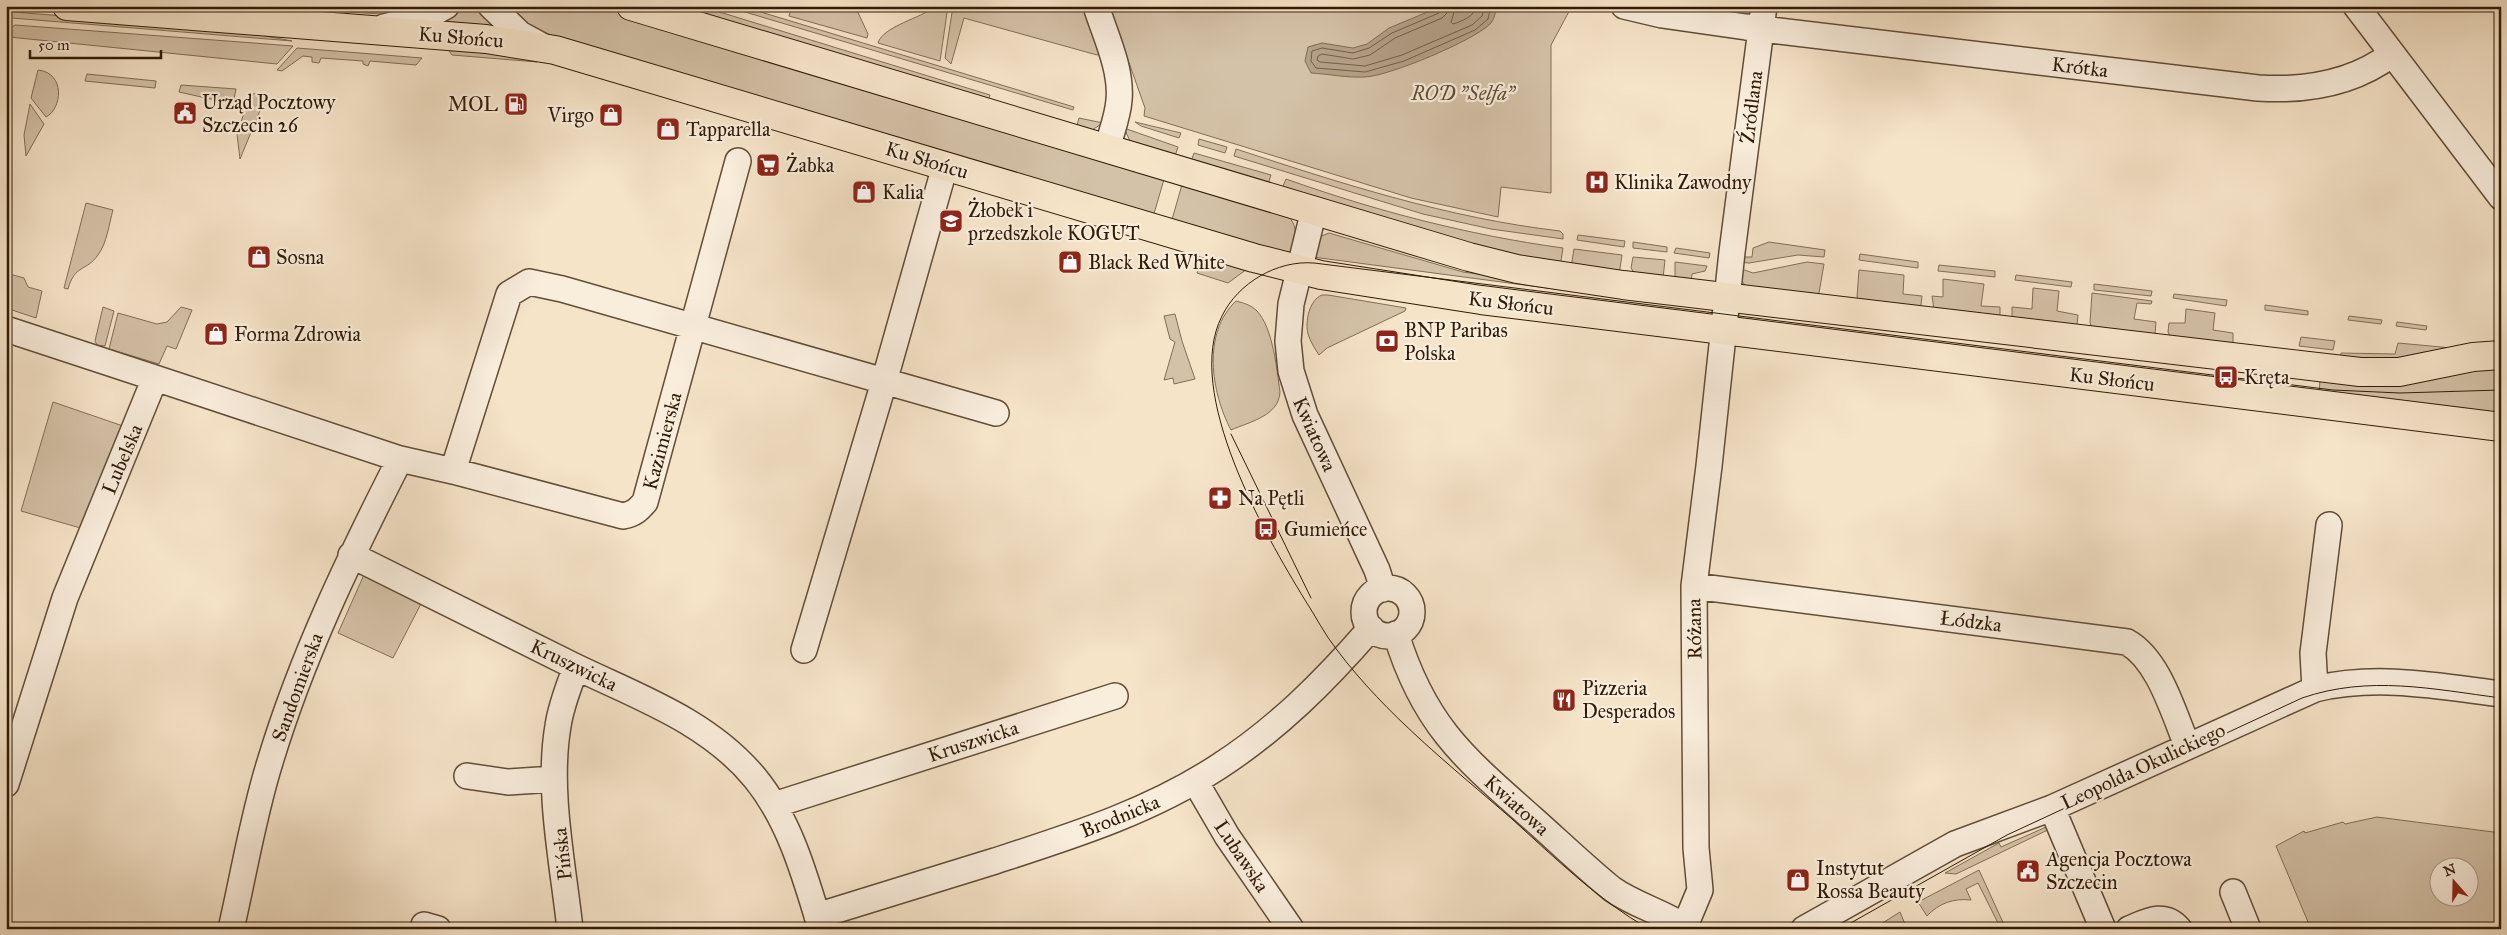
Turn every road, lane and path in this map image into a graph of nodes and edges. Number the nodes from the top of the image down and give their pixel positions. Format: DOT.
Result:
graph roads {
  1 [pos="67,6"];
  2 [pos="446,6"];
  3 [pos="490,6"];
  4 [pos="631,6"];
  5 [pos="1096,6"];
  6 [pos="1624,6"];
  7 [pos="2356,6"];
  8 [pos="1763,18"];
  9 [pos="367,30"];
  10 [pos="555,50"];
  11 [pos="2392,54"];
  12 [pos="1107,149"];
  13 [pos="738,161"];
  14 [pos="945,166"];
  15 [pos="2501,196"];
  16 [pos="1314,210"];
  17 [pos="1298,270"];
  18 [pos="1728,298"];
  19 [pos="692,328"];
  20 [pos="6,330"];
  21 [pos="1724,331"];
  22 [pos="2501,355"];
  23 [pos="155,378"];
  24 [pos="884,382"];
  25 [pos="996,413"];
  26 [pos="2501,426"];
  27 [pos="400,459"];
  28 [pos="453,470"];
  29 [pos="2329,525"];
  30 [pos="351,555"];
  31 [pos="1694,586"];
  32 [pos="1383,589"];
  33 [pos="1371,628"];
  34 [pos="1396,634"];
  35 [pos="804,650"];
  36 [pos="576,667"];
  37 [pos="2315,689"];
  38 [pos="2501,694"];
  39 [pos="1115,696"];
  40 [pos="2187,745"];
  41 [pos="467,776"];
  42 [pos="554,779"];
  43 [pos="1194,781"];
  44 [pos="6,784"];
  45 [pos="774,805"];
  46 [pos="2052,808"];
  47 [pos="2233,892"];
  48 [pos="819,922"];
  49 [pos="1686,928"];
  50 [pos="231,929"];
  51 [pos="570,929"];
  52 [pos="1292,929"];
  53 [pos="1804,929"];
  54 [pos="2103,929"];
  55 [pos="2128,929"];
  56 [pos="2179,929"];
  57 [pos="2248,929"];
  1 -- 9 [label="main road, Ku Słońcu"];
  2 -- 9 [label="street, Ku Słońcu"];
  3 -- 10 [label="street, Ku Słońcu"];
  4 -- 12 [label="main road, Ku Słońcu"];
  5 -- 12 [label="street"];
  6 -- 8 [label="street, Krótka"];
  7 -- 11 [label="street"];
  8 -- 11 [label="street, Krótka"];
  8 -- 18 [label="street, Źródlana"];
  9 -- 10 [label="main road, Ku Słońcu"];
  10 -- 14 [label="main road, Ku Słońcu"];
  11 -- 15 [label="street"];
  12 -- 16 [label="main road, Ku Słońcu"];
  13 -- 19 [label="street, Kazimierska"];
  14 -- 17 [label="main road, Ku Słońcu"];
  14 -- 24 [label="street"];
  16 -- 17 [label="street"];
  16 -- 18 [label="main road, Ku Słońcu"];
  17 -- 21 [label="main road, Ku Słońcu"];
  17 -- 32 [label="street, Kwiatowa"];
  18 -- 21 [label="street"];
  18 -- 22 [label="main road, Ku Słońcu"];
  19 -- 24 [label="street"];
  19 -- 28 [label="street"];
  19 -- 28 [label="street, Kazimierska"];
  20 -- 23 [label="street"];
  21 -- 26 [label="main road, Ku Słońcu"];
  21 -- 31 [label="street, Różana"];
  23 -- 27 [label="street"];
  23 -- 44 [label="street, Lubelska"];
  24 -- 25 [label="street"];
  24 -- 35 [label="street"];
  27 -- 28 [label="street, Kazimierska"];
  27 -- 30 [label="street, Sandomierska"];
  29 -- 37 [label="street"];
  30 -- 36 [label="street, Kruszwicka"];
  30 -- 50 [label="street, Sandomierska"];
  31 -- 40 [label="street, Łódzka"];
  31 -- 49 [label="street, Różana"];
  32 -- 33 [label="street"];
  32 -- 34 [label="street"];
  33 -- 34 [label="street"];
  33 -- 43 [label="street, Brodnicka"];
  34 -- 49 [label="street, Kwiatowa"];
  36 -- 42 [label="street, Pińska"];
  36 -- 45 [label="street, Kruszwicka"];
  37 -- 38 [label="street, Leopolda Okulickiego"];
  37 -- 40 [label="street, Leopolda Okulickiego"];
  39 -- 45 [label="street, Kruszwicka"];
  40 -- 46 [label="street, Leopolda Okulickiego"];
  41 -- 42 [label="street"];
  42 -- 51 [label="street, Pińska"];
  43 -- 48 [label="street, Brodnicka"];
  43 -- 52 [label="street, Lubawska"];
  45 -- 48 [label="street, Kruszwicka"];
  46 -- 53 [label="street, Leopolda Okulickiego"];
  46 -- 54 [label="street"];
  47 -- 57 [label="street"];
  55 -- 56 [label="street"];
}
